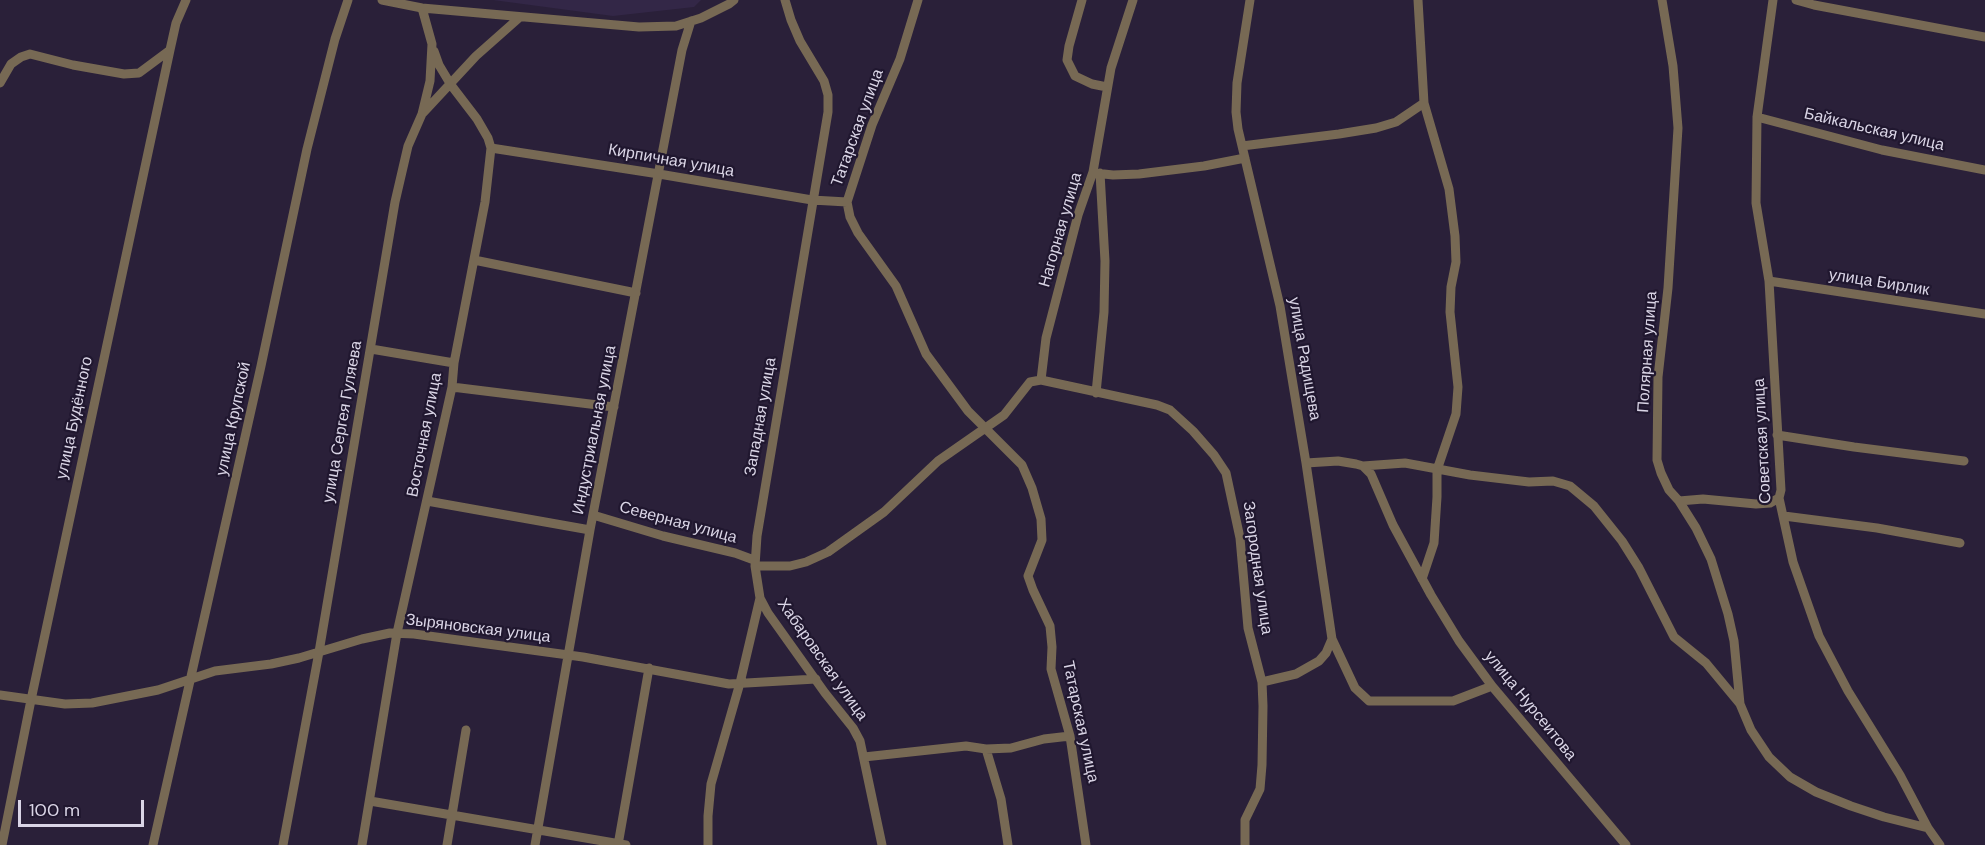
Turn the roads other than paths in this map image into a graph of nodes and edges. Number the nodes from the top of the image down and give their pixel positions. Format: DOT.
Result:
graph roads {
  1 [pos="186,0"];
  2 [pos="348,0"];
  3 [pos="382,0"];
  4 [pos="734,0"];
  5 [pos="785,0"];
  6 [pos="918,0"];
  7 [pos="1082,0"];
  8 [pos="1133,0"];
  9 [pos="1250,0"];
  10 [pos="1418,0"];
  11 [pos="1662,0"];
  12 [pos="1773,0"];
  13 [pos="1796,0"];
  14 [pos="422,8"];
  15 [pos="520,17"];
  16 [pos="691,21"];
  17 [pos="1985,37"];
  18 [pos="432,44"];
  19 [pos="170,50"];
  20 [pos="0,84"];
  21 [pos="451,85"];
  22 [pos="1107,87"];
  23 [pos="1424,103"];
  24 [pos="422,114"];
  25 [pos="1756,117"];
  26 [pos="1242,146"];
  27 [pos="491,148"];
  28 [pos="1245,158"];
  29 [pos="1985,170"];
  30 [pos="1096,173"];
  31 [pos="659,174"];
  32 [pos="813,200"];
  33 [pos="847,202"];
  34 [pos="474,260"];
  35 [pos="1769,281"];
  36 [pos="636,293"];
  37 [pos="1985,314"];
  38 [pos="371,349"];
  39 [pos="454,363"];
  40 [pos="1041,380"];
  41 [pos="452,387"];
  42 [pos="1096,393"];
  43 [pos="614,407"];
  44 [pos="985,428"];
  45 [pos="1777,435"];
  46 [pos="1964,461"];
  47 [pos="1306,463"];
  48 [pos="1363,466"];
  49 [pos="1437,470"];
  50 [pos="1779,498"];
  51 [pos="427,501"];
  52 [pos="1679,501"];
  53 [pos="593,515"];
  54 [pos="1784,516"];
  55 [pos="590,530"];
  56 [pos="1960,543"];
  57 [pos="754,563"];
  58 [pos="1422,579"];
  59 [pos="760,598"];
  60 [pos="397,633"];
  61 [pos="1332,639"];
  62 [pos="319,652"];
  63 [pos="569,655"];
  64 [pos="649,668"];
  65 [pos="192,679"];
  66 [pos="816,679"];
  67 [pos="1262,682"];
  68 [pos="740,683"];
  69 [pos="1492,686"];
  70 [pos="0,695"];
  71 [pos="31,700"];
  72 [pos="1740,704"];
  73 [pos="466,730"];
  74 [pos="1070,736"];
  75 [pos="986,749"];
  76 [pos="864,757"];
  77 [pos="370,801"];
  78 [pos="452,815"];
  79 [pos="1928,828"];
  80 [pos="538,830"];
  81 [pos="621,844"];
  82 [pos="2,845"];
  83 [pos="153,845"];
  84 [pos="283,845"];
  85 [pos="362,845"];
  86 [pos="447,845"];
  87 [pos="535,845"];
  88 [pos="708,845"];
  89 [pos="882,845"];
  90 [pos="1008,845"];
  91 [pos="1086,845"];
  92 [pos="1245,845"];
  93 [pos="1626,845"];
  94 [pos="1940,845"];
  1 -- 19 [label="street, улица Будённого"];
  2 -- 65 [label="street, улица Крупской"];
  3 -- 14 [label="street"];
  4 -- 16 [label="street"];
  5 -- 32 [label="street, Западная улица"];
  6 -- 33 [label="street, Татарская улица"];
  7 -- 22 [label="street"];
  8 -- 22 [label="street, Нагорная улица"];
  9 -- 26 [label="street, улица Радищева"];
  10 -- 23 [label="street"];
  11 -- 52 [label="street, Полярная улица"];
  12 -- 25 [label="street, Советская улица"];
  13 -- 17 [label="street"];
  14 -- 15 [label="street"];
  14 -- 18 [label="street, улица Сергея Гуляева"];
  15 -- 16 [label="street"];
  15 -- 21 [label="street"];
  16 -- 31 [label="street, Индустриальная улица"];
  18 -- 21 [label="street"];
  18 -- 24 [label="street, улица Сергея Гуляева"];
  19 -- 20 [label="street"];
  19 -- 71 [label="street, улица Будённого"];
  21 -- 24 [label="street"];
  21 -- 27 [label="street"];
  22 -- 30 [label="street, Нагорная улица"];
  23 -- 26 [label="street"];
  23 -- 49 [label="street"];
  24 -- 38 [label="street, улица Сергея Гуляева"];
  25 -- 29 [label="street, Байкальская улица"];
  25 -- 35 [label="street, Советская улица"];
  26 -- 28 [label="street, улица Радищева"];
  27 -- 31 [label="street, Кирпичная улица"];
  27 -- 34 [label="street, Восточная улица"];
  28 -- 30 [label="street"];
  28 -- 47 [label="street, улица Радищева"];
  30 -- 40 [label="street, Нагорная улица"];
  30 -- 42 [label="street"];
  31 -- 32 [label="street, Кирпичная улица"];
  31 -- 36 [label="street, Индустриальная улица"];
  32 -- 33 [label="street, Кирпичная улица"];
  32 -- 57 [label="street, Западная улица"];
  33 -- 44 [label="street, Татарская улица"];
  34 -- 36 [label="street"];
  34 -- 39 [label="street, Восточная улица"];
  35 -- 37 [label="street, улица Бирлик"];
  35 -- 45 [label="street, Советская улица"];
  36 -- 43 [label="street, Индустриальная улица"];
  38 -- 39 [label="street"];
  38 -- 62 [label="street, улица Сергея Гуляева"];
  39 -- 41 [label="street, Восточная улица"];
  40 -- 42 [label="street, Загородная улица"];
  40 -- 44 [label="street, Северная улица"];
  41 -- 43 [label="street"];
  41 -- 51 [label="street, Восточная улица"];
  42 -- 67 [label="street, Загородная улица"];
  43 -- 53 [label="street, Индустриальная улица"];
  44 -- 57 [label="street, Северная улица"];
  44 -- 74 [label="street, Татарская улица"];
  45 -- 46 [label="street"];
  45 -- 50 [label="street, Советская улица"];
  47 -- 48 [label="street"];
  47 -- 61 [label="street, улица Радищева"];
  48 -- 49 [label="street"];
  48 -- 58 [label="street, улица Нурсеитова"];
  49 -- 58 [label="street"];
  49 -- 72 [label="street"];
  50 -- 52 [label="street"];
  50 -- 54 [label="street, Советская улица"];
  51 -- 55 [label="street"];
  51 -- 60 [label="street, Восточная улица"];
  52 -- 72 [label="street, Полярная улица"];
  53 -- 55 [label="street, Индустриальная улица"];
  53 -- 57 [label="street, Северная улица"];
  54 -- 56 [label="street"];
  54 -- 79 [label="street, Советская улица"];
  55 -- 63 [label="street, Индустриальная улица"];
  57 -- 59 [label="street, Западная улица"];
  58 -- 69 [label="street, улица Нурсеитова"];
  59 -- 66 [label="street, Хабаровская улица"];
  59 -- 68 [label="street, Западная улица"];
  60 -- 62 [label="street, Зыряновская улица"];
  60 -- 63 [label="street, Зыряновская улица"];
  60 -- 77 [label="street, Восточная улица"];
  61 -- 67 [label="street"];
  61 -- 69 [label="street, улица Радищева"];
  62 -- 65 [label="street, Зыряновская улица"];
  62 -- 84 [label="street, улица Сергея Гуляева"];
  63 -- 64 [label="street, Зыряновская улица"];
  63 -- 80 [label="street, Индустриальная улица"];
  64 -- 68 [label="street, Зыряновская улица"];
  64 -- 81 [label="street"];
  65 -- 71 [label="street, Зыряновская улица"];
  65 -- 83 [label="street, улица Крупской"];
  66 -- 68 [label="street, Зыряновская улица"];
  66 -- 76 [label="street, Хабаровская улица"];
  67 -- 92 [label="street, Загородная улица"];
  68 -- 88 [label="street, Западная улица"];
  69 -- 93 [label="street, улица Нурсеитова"];
  70 -- 71 [label="street, Зыряновская улица"];
  71 -- 82 [label="street, улица Будённого"];
  72 -- 79 [label="street, Полярная улица"];
  73 -- 78 [label="street"];
  74 -- 75 [label="street"];
  74 -- 91 [label="street, Татарская улица"];
  75 -- 76 [label="street"];
  75 -- 90 [label="street"];
  76 -- 89 [label="street, Хабаровская улица"];
  77 -- 78 [label="street"];
  77 -- 85 [label="street, Восточная улица"];
  78 -- 80 [label="street"];
  78 -- 86 [label="street"];
  79 -- 94 [label="street, Советская улица"];
  80 -- 81 [label="street"];
  80 -- 87 [label="street, Индустриальная улица"];
}
